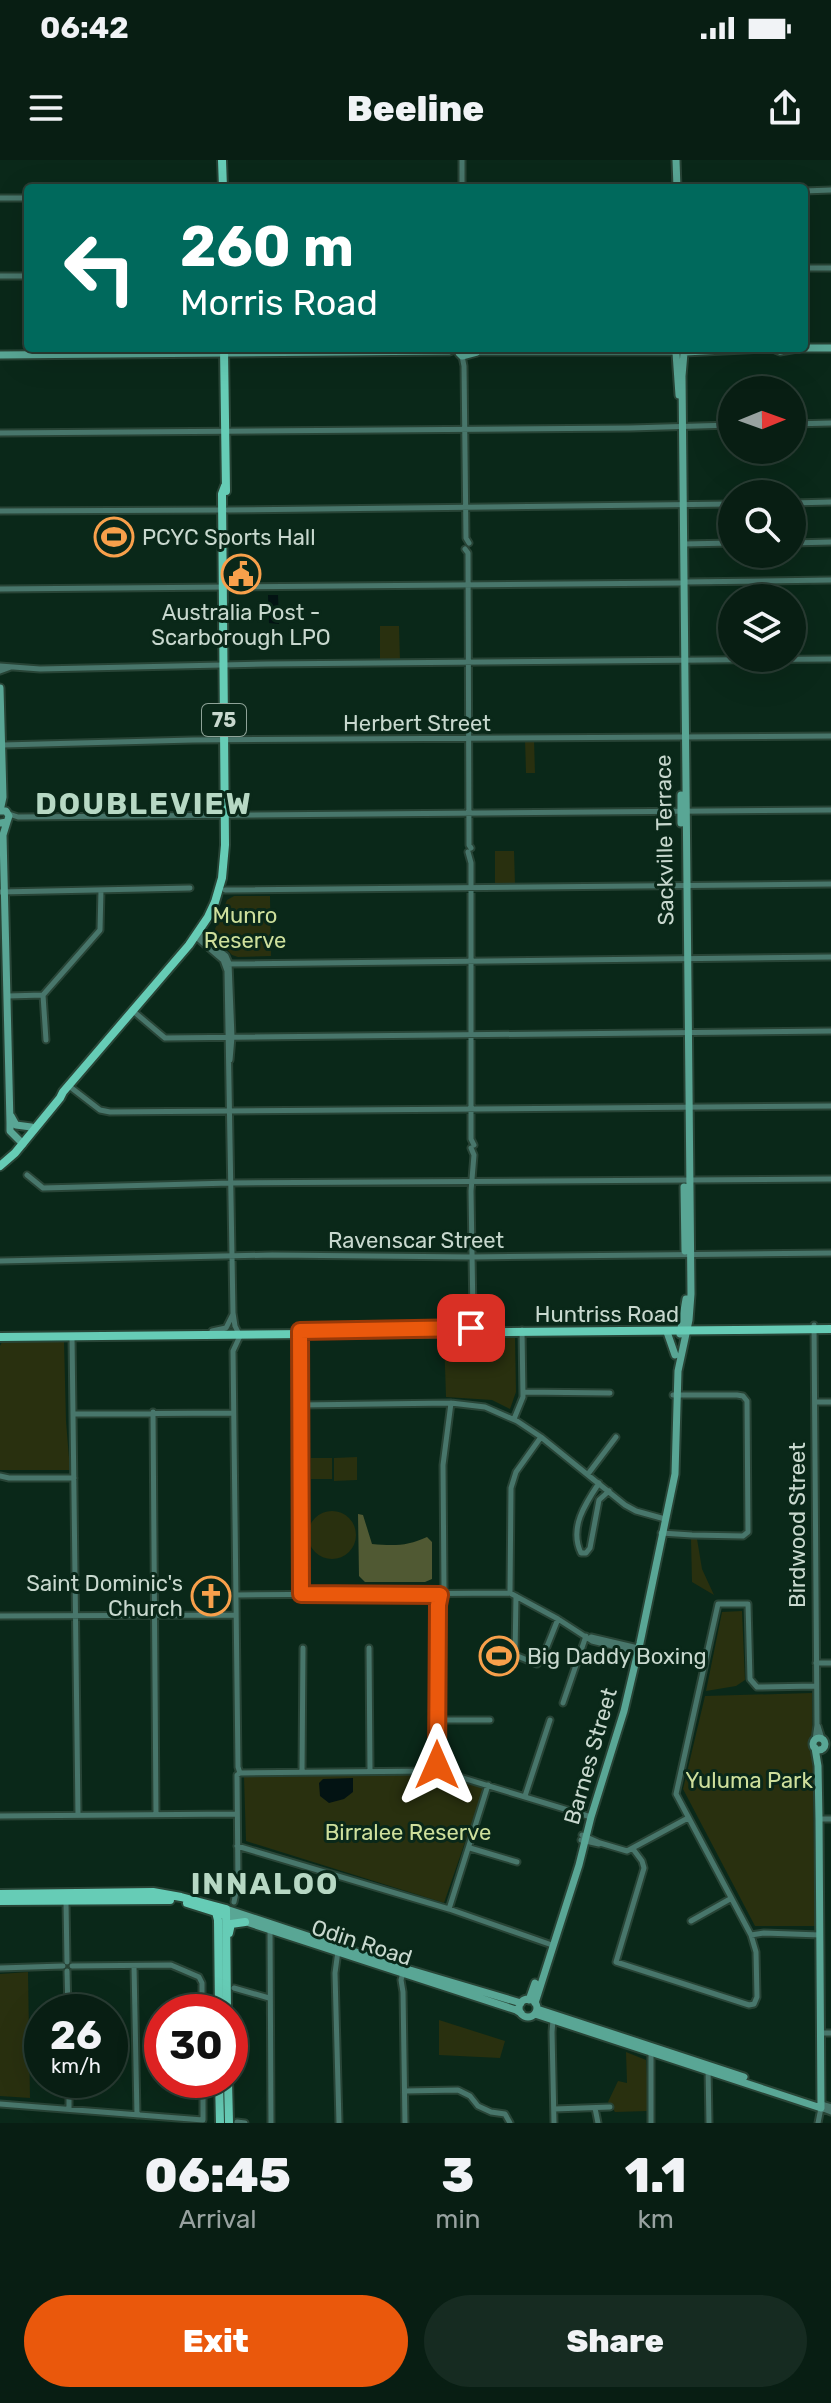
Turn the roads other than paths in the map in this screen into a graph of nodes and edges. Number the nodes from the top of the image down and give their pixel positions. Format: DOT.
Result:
graph roads {
  1 [pos="222,160"];
  2 [pos="462,160"];
  3 [pos="679,160"];
  4 [pos="223,184"];
  5 [pos="462,184"];
  6 [pos="679,184"];
  7 [pos="831,190"];
  8 [pos="808,191"];
  9 [pos="0,198"];
  10 [pos="24,198"];
  11 [pos="808,268"];
  12 [pos="831,268"];
  13 [pos="0,276"];
  14 [pos="24,276"];
  15 [pos="808,348"];
  16 [pos="831,348"];
  17 [pos="134,352"];
  18 [pos="224,352"];
  19 [pos="462,352"];
  20 [pos="680,352"];
  21 [pos="0,355"];
  22 [pos="831,423"];
  23 [pos="806,424"];
  24 [pos="718,425"];
  25 [pos="681,426"];
  26 [pos="465,428"];
  27 [pos="225,431"];
  28 [pos="0,433"];
  29 [pos="831,502"];
  30 [pos="806,503"];
  31 [pos="682,504"];
  32 [pos="718,504"];
  33 [pos="465,506"];
  34 [pos="225,510"];
  35 [pos="0,511"];
  36 [pos="831,542"];
  37 [pos="718,543"];
  38 [pos="806,543"];
  39 [pos="684,544"];
  40 [pos="831,580"];
  41 [pos="683,583"];
  42 [pos="468,585"];
  43 [pos="225,587"];
  44 [pos="0,589"];
  45 [pos="831,659"];
  46 [pos="683,661"];
  47 [pos="467,663"];
  48 [pos="226,666"];
  49 [pos="0,668"];
  50 [pos="0,688"];
  51 [pos="0,705"];
  52 [pos="831,736"];
  53 [pos="684,737"];
  54 [pos="470,739"];
  55 [pos="227,740"];
  56 [pos="3,745"];
  57 [pos="831,810"];
  58 [pos="684,811"];
  59 [pos="468,813"];
  60 [pos="4,817"];
  61 [pos="227,817"];
  62 [pos="831,884"];
  63 [pos="685,885"];
  64 [pos="471,887"];
  65 [pos="190,888"];
  66 [pos="101,890"];
  67 [pos="225,890"];
  68 [pos="2,892"];
  69 [pos="198,936"];
  70 [pos="831,957"];
  71 [pos="685,959"];
  72 [pos="470,962"];
  73 [pos="228,966"];
  74 [pos="3,967"];
  75 [pos="43,995"];
  76 [pos="8,996"];
  77 [pos="133,1011"];
  78 [pos="831,1031"];
  79 [pos="686,1033"];
  80 [pos="472,1035"];
  81 [pos="230,1037"];
  82 [pos="4,1040"];
  83 [pos="46,1040"];
  84 [pos="66,1089"];
  85 [pos="687,1106"];
  86 [pos="831,1106"];
  87 [pos="471,1110"];
  88 [pos="231,1112"];
  89 [pos="7,1114"];
  90 [pos="31,1127"];
  91 [pos="22,1140"];
  92 [pos="0,1166"];
  93 [pos="27,1175"];
  94 [pos="831,1179"];
  95 [pos="686,1180"];
  96 [pos="231,1183"];
  97 [pos="473,1183"];
  98 [pos="831,1253"];
  99 [pos="232,1256"];
  100 [pos="688,1256"];
  101 [pos="472,1257"];
  102 [pos="0,1261"];
  103 [pos="233,1313"];
  104 [pos="814,1327"];
  105 [pos="831,1327"];
  106 [pos="480,1328"];
  107 [pos="684,1329"];
  108 [pos="522,1330"];
  109 [pos="212,1331"];
  110 [pos="667,1332"];
  111 [pos="300,1333"];
  112 [pos="239,1334"];
  113 [pos="0,1335"];
  114 [pos="72,1335"];
  115 [pos="226,1337"];
  116 [pos="233,1351"];
  117 [pos="675,1355"];
  118 [pos="523,1392"];
  119 [pos="610,1393"];
  120 [pos="675,1395"];
  121 [pos="815,1402"];
  122 [pos="831,1402"];
  123 [pos="451,1403"];
  124 [pos="301,1405"];
  125 [pos="153,1412"];
  126 [pos="233,1413"];
  127 [pos="73,1414"];
  128 [pos="514,1419"];
  129 [pos="541,1437"];
  130 [pos="616,1437"];
  131 [pos="588,1474"];
  132 [pos="74,1478"];
  133 [pos="0,1479"];
  134 [pos="599,1483"];
  135 [pos="609,1491"];
  136 [pos="664,1519"];
  137 [pos="661,1532"];
  138 [pos="301,1594"];
  139 [pos="513,1594"];
  140 [pos="236,1595"];
  141 [pos="440,1595"];
  142 [pos="154,1614"];
  143 [pos="75,1615"];
  144 [pos="235,1615"];
  145 [pos="0,1616"];
  146 [pos="558,1619"];
  147 [pos="586,1636"];
  148 [pos="303,1648"];
  149 [pos="369,1648"];
  150 [pos="635,1650"];
  151 [pos="816,1663"];
  152 [pos="831,1663"];
  153 [pos="816,1686"];
  154 [pos="563,1703"];
  155 [pos="437,1720"];
  156 [pos="490,1720"];
  157 [pos="550,1720"];
  158 [pos="823,1744"];
  159 [pos="436,1768"];
  160 [pos="370,1770"];
  161 [pos="302,1771"];
  162 [pos="240,1773"];
  163 [pos="488,1785"];
  164 [pos="525,1796"];
  165 [pos="156,1814"];
  166 [pos="237,1814"];
  167 [pos="78,1815"];
  168 [pos="0,1816"];
  169 [pos="589,1816"];
  170 [pos="688,1818"];
  171 [pos="819,1819"];
  172 [pos="831,1819"];
  173 [pos="583,1838"];
  174 [pos="237,1846"];
  175 [pos="470,1848"];
  176 [pos="633,1849"];
  177 [pos="517,1862"];
  178 [pos="0,1894"];
  179 [pos="66,1896"];
  180 [pos="730,1899"];
  181 [pos="0,1901"];
  182 [pos="234,1902"];
  183 [pos="449,1909"];
  184 [pos="221,1911"];
  185 [pos="691,1921"];
  186 [pos="245,1922"];
  187 [pos="270,1927"];
  188 [pos="280,1931"];
  189 [pos="751,1935"];
  190 [pos="820,1935"];
  191 [pos="551,1945"];
  192 [pos="270,1946"];
  193 [pos="340,1950"];
  194 [pos="226,1958"];
  195 [pos="67,1966"];
  196 [pos="134,1966"];
  197 [pos="0,1968"];
  198 [pos="406,1972"];
  199 [pos="234,1988"];
  200 [pos="68,1994"];
  201 [pos="202,1994"];
  202 [pos="219,1994"];
  203 [pos="227,1994"];
  204 [pos="269,1998"];
  205 [pos="531,2006"];
  206 [pos="521,2013"];
  207 [pos="556,2019"];
  208 [pos="822,2033"];
  209 [pos="831,2033"];
  210 [pos="654,2050"];
  211 [pos="711,2069"];
  212 [pos="405,2091"];
  213 [pos="69,2098"];
  214 [pos="203,2098"];
  215 [pos="219,2098"];
  216 [pos="228,2098"];
  217 [pos="0,2104"];
  218 [pos="822,2106"];
  219 [pos="610,2107"];
  220 [pos="595,2108"];
  221 [pos="69,2109"];
  222 [pos="554,2109"];
  223 [pos="831,2110"];
  224 [pos="137,2115"];
  225 [pos="163,2120"];
  226 [pos="237,2122"];
  227 [pos="220,2123"];
  228 [pos="229,2123"];
  229 [pos="245,2123"];
  230 [pos="271,2123"];
  231 [pos="339,2123"];
  232 [pos="405,2123"];
  233 [pos="510,2123"];
  234 [pos="554,2123"];
  235 [pos="598,2123"];
  236 [pos="651,2123"];
  237 [pos="709,2123"];
  238 [pos="818,2123"];
  1 -- 4 [label="main road"];
  2 -- 5 [label="street"];
  3 -- 6 [label="main road"];
  7 -- 8 [label="street"];
  9 -- 10 [label="street"];
  11 -- 12 [label="street"];
  13 -- 14 [label="street"];
  15 -- 16 [label="main road"];
  17 -- 21 [label="main road"];
  18 -- 27 [label="main road, 75"];
  19 -- 26 [label="street"];
  20 -- 25 [label="main road, Sackville Terrace"];
  22 -- 23 [label="street"];
  24 -- 25 [label="street"];
  25 -- 26 [label="street"];
  25 -- 31 [label="main road, Sackville Terrace"];
  26 -- 27 [label="street"];
  26 -- 33 [label="street"];
  27 -- 28 [label="street"];
  27 -- 34 [label="main road, 75"];
  29 -- 30 [label="street"];
  31 -- 32 [label="street"];
  31 -- 33 [label="street"];
  31 -- 39 [label="main road, Sackville Terrace"];
  31 -- 41 [label="main road, Sackville Terrace"];
  33 -- 34 [label="street"];
  33 -- 42 [label="street"];
  34 -- 35 [label="street"];
  34 -- 43 [label="main road, 75"];
  36 -- 38 [label="street"];
  37 -- 39 [label="street"];
  39 -- 41 [label="main road, Sackville Terrace"];
  40 -- 41 [label="street"];
  41 -- 42 [label="street"];
  41 -- 46 [label="main road, Sackville Terrace"];
  42 -- 43 [label="street"];
  42 -- 47 [label="street"];
  43 -- 44 [label="street"];
  43 -- 48 [label="main road, 75"];
  45 -- 46 [label="street"];
  46 -- 47 [label="street"];
  46 -- 53 [label="main road, Sackville Terrace"];
  47 -- 48 [label="street"];
  47 -- 54 [label="street"];
  48 -- 49 [label="street"];
  48 -- 55 [label="main road, 75"];
  50 -- 51 [label="main road"];
  51 -- 56 [label="main road"];
  52 -- 53 [label="street, Herbert Street"];
  53 -- 54 [label="street, Herbert Street"];
  53 -- 58 [label="main road, Sackville Terrace"];
  54 -- 55 [label="street, Herbert Street"];
  54 -- 59 [label="street"];
  55 -- 56 [label="street, Herbert Street"];
  55 -- 61 [label="main road, 75"];
  56 -- 60 [label="main road"];
  57 -- 58 [label="street"];
  58 -- 59 [label="street"];
  58 -- 63 [label="main road, Sackville Terrace"];
  59 -- 61 [label="street"];
  59 -- 64 [label="street"];
  60 -- 61 [label="street"];
  60 -- 68 [label="main road"];
  61 -- 67 [label="main road, 75"];
  61 -- 69 [label="main road, 75"];
  62 -- 63 [label="street"];
  63 -- 64 [label="street"];
  63 -- 71 [label="main road, Sackville Terrace"];
  64 -- 67 [label="street"];
  64 -- 72 [label="street"];
  65 -- 66 [label="street"];
  66 -- 68 [label="street"];
  66 -- 75 [label="street"];
  67 -- 69 [label="main road, 75"];
  68 -- 74 [label="main road"];
  69 -- 73 [label="street"];
  69 -- 77 [label="main road, 75"];
  70 -- 71 [label="street"];
  71 -- 72 [label="street"];
  71 -- 79 [label="main road, Sackville Terrace"];
  72 -- 73 [label="street"];
  72 -- 80 [label="street"];
  73 -- 81 [label="street"];
  74 -- 76 [label="main road"];
  75 -- 76 [label="street"];
  75 -- 83 [label="street"];
  76 -- 82 [label="main road"];
  77 -- 81 [label="street"];
  77 -- 84 [label="main road, 75"];
  78 -- 79 [label="street"];
  79 -- 80 [label="street"];
  79 -- 85 [label="main road, Sackville Terrace"];
  80 -- 81 [label="street"];
  80 -- 87 [label="street"];
  81 -- 88 [label="street"];
  82 -- 89 [label="main road"];
  84 -- 88 [label="street"];
  84 -- 90 [label="main road, 75"];
  84 -- 91 [label="main road, 75"];
  85 -- 86 [label="street"];
  85 -- 87 [label="street"];
  85 -- 95 [label="main road, Sackville Terrace"];
  87 -- 88 [label="street"];
  87 -- 97 [label="street"];
  88 -- 96 [label="street"];
  89 -- 90 [label="main road"];
  89 -- 91 [label="main road"];
  90 -- 91 [label="main road, 75"];
  91 -- 92 [label="main road, 75"];
  93 -- 96 [label="street"];
  94 -- 95 [label="street"];
  95 -- 97 [label="street"];
  95 -- 100 [label="main road, Sackville Terrace"];
  96 -- 97 [label="street"];
  96 -- 99 [label="street"];
  97 -- 101 [label="street"];
  98 -- 100 [label="street, Ravenscar Street"];
  99 -- 101 [label="street, Ravenscar Street"];
  99 -- 102 [label="street, Ravenscar Street"];
  99 -- 103 [label="street"];
  100 -- 101 [label="street, Ravenscar Street"];
  100 -- 107 [label="main road, Sackville Terrace"];
  101 -- 106 [label="street"];
  103 -- 109 [label="street"];
  103 -- 112 [label="street"];
  104 -- 105 [label="main road, Huntriss Road"];
  104 -- 107 [label="main road, Huntriss Road"];
  104 -- 121 [label="street, Birdwood Street"];
  106 -- 108 [label="main road, Huntriss Road"];
  106 -- 111 [label="main road, Huntriss Road"];
  107 -- 108 [label="main road, Huntriss Road"];
  107 -- 110 [label="main road, Huntriss Road"];
  107 -- 117 [label="main road, Barnes Street"];
  107 -- 120 [label="main road, Barnes Street"];
  108 -- 110 [label="main road, Huntriss Road"];
  108 -- 111 [label="main road, Huntriss Road"];
  108 -- 118 [label="street"];
  109 -- 112 [label="main road, Huntriss Road"];
  109 -- 114 [label="main road, Huntriss Road"];
  110 -- 117 [label="main road"];
  111 -- 112 [label="main road, Huntriss Road"];
  111 -- 124 [label="street"];
  112 -- 115 [label="main road, Huntriss Road"];
  112 -- 116 [label="street"];
  113 -- 114 [label="main road, Huntriss Road"];
  114 -- 115 [label="main road, Huntriss Road"];
  114 -- 127 [label="street"];
  115 -- 116 [label="street"];
  116 -- 126 [label="street"];
  117 -- 120 [label="main road, Barnes Street"];
  118 -- 119 [label="street"];
  118 -- 128 [label="street"];
  120 -- 136 [label="main road, Barnes Street"];
  120 -- 137 [label="street"];
  121 -- 122 [label="street"];
  121 -- 151 [label="street, Birdwood Street"];
  123 -- 124 [label="street"];
  123 -- 128 [label="street"];
  123 -- 141 [label="street"];
  124 -- 138 [label="street"];
  125 -- 126 [label="street"];
  125 -- 127 [label="street"];
  125 -- 142 [label="street"];
  126 -- 140 [label="street"];
  127 -- 132 [label="street"];
  128 -- 129 [label="street"];
  129 -- 131 [label="street"];
  129 -- 139 [label="street"];
  130 -- 131 [label="street"];
  131 -- 134 [label="street"];
  132 -- 133 [label="street"];
  132 -- 143 [label="street"];
  134 -- 135 [label="street"];
  134 -- 135 [label="street"];
  135 -- 136 [label="street"];
  136 -- 137 [label="main road, Barnes Street"];
  137 -- 150 [label="main road, Barnes Street"];
  138 -- 140 [label="street"];
  138 -- 141 [label="street"];
  139 -- 141 [label="street"];
  139 -- 146 [label="street"];
  139 -- 146 [label="street"];
  140 -- 144 [label="street"];
  141 -- 155 [label="street"];
  142 -- 143 [label="street"];
  142 -- 144 [label="street"];
  142 -- 165 [label="street"];
  143 -- 145 [label="street"];
  143 -- 167 [label="street"];
  144 -- 162 [label="street"];
  146 -- 147 [label="street"];
  147 -- 150 [label="street"];
  147 -- 154 [label="street"];
  148 -- 161 [label="street"];
  149 -- 160 [label="street"];
  150 -- 169 [label="main road, Barnes Street"];
  151 -- 152 [label="street"];
  151 -- 153 [label="street, Birdwood Street"];
  153 -- 158 [label="street, Birdwood Street"];
  153 -- 170 [label="street"];
  155 -- 156 [label="street"];
  155 -- 159 [label="street"];
  157 -- 164 [label="street"];
  158 -- 171 [label="main road, Birdwood Street"];
  159 -- 160 [label="street"];
  159 -- 163 [label="street"];
  160 -- 161 [label="street"];
  161 -- 162 [label="street"];
  162 -- 166 [label="street"];
  163 -- 164 [label="street"];
  163 -- 175 [label="street"];
  164 -- 169 [label="street"];
  165 -- 166 [label="street"];
  165 -- 167 [label="street"];
  166 -- 174 [label="street"];
  167 -- 168 [label="street"];
  169 -- 173 [label="main road, Barnes Street"];
  170 -- 176 [label="street"];
  170 -- 180 [label="street"];
  171 -- 172 [label="street"];
  171 -- 190 [label="main road, Birdwood Street"];
  173 -- 176 [label="street"];
  173 -- 191 [label="main road, Barnes Street"];
  174 -- 182 [label="street"];
  174 -- 183 [label="street"];
  175 -- 177 [label="street"];
  175 -- 183 [label="street"];
  176 -- 189 [label="street"];
  178 -- 179 [label="main road, Odin Road"];
  179 -- 181 [label="main road, Odin Road"];
  179 -- 184 [label="main road, Odin Road"];
  179 -- 195 [label="street"];
  180 -- 185 [label="street"];
  180 -- 189 [label="street"];
  183 -- 191 [label="street"];
  184 -- 186 [label="main road, Odin Road"];
  184 -- 187 [label="main road, Odin Road"];
  184 -- 194 [label="main road"];
  184 -- 202 [label="main road"];
  186 -- 187 [label="main road, Odin Road"];
  186 -- 194 [label="main road"];
  187 -- 188 [label="main road, Odin Road"];
  187 -- 192 [label="street"];
  188 -- 192 [label="street"];
  188 -- 193 [label="main road, Odin Road"];
  189 -- 190 [label="street"];
  190 -- 208 [label="main road, Birdwood Street"];
  191 -- 205 [label="main road, Barnes Street"];
  192 -- 204 [label="street"];
  193 -- 198 [label="main road, Odin Road"];
  193 -- 231 [label="street"];
  194 -- 203 [label="main road"];
  195 -- 196 [label="street"];
  195 -- 197 [label="street"];
  195 -- 200 [label="street"];
  196 -- 201 [label="street"];
  196 -- 224 [label="street"];
  198 -- 205 [label="main road, Odin Road"];
  198 -- 206 [label="main road, Odin Road"];
  198 -- 212 [label="street"];
  199 -- 204 [label="street"];
  204 -- 230 [label="street"];
  205 -- 206 [label="main road"];
  205 -- 206 [label="main road, Odin Road"];
  205 -- 207 [label="main road, Odin Road"];
  207 -- 210 [label="main road, Odin Road"];
  207 -- 222 [label="street"];
  208 -- 209 [label="street"];
  208 -- 218 [label="main road, Birdwood Street"];
  210 -- 211 [label="main road, Odin Road"];
  210 -- 236 [label="street"];
  211 -- 218 [label="main road, Odin Road"];
  211 -- 237 [label="street"];
  212 -- 232 [label="street"];
  212 -- 233 [label="street"];
  213 -- 221 [label="street"];
  214 -- 225 [label="street"];
  215 -- 227 [label="main road"];
  216 -- 228 [label="main road"];
  217 -- 221 [label="street"];
  218 -- 223 [label="street, Odin Road"];
  218 -- 238 [label="street"];
  219 -- 220 [label="street"];
  220 -- 222 [label="street"];
  220 -- 235 [label="street"];
  221 -- 224 [label="street"];
  222 -- 234 [label="street"];
  224 -- 225 [label="street"];
  226 -- 229 [label="street"];
}
